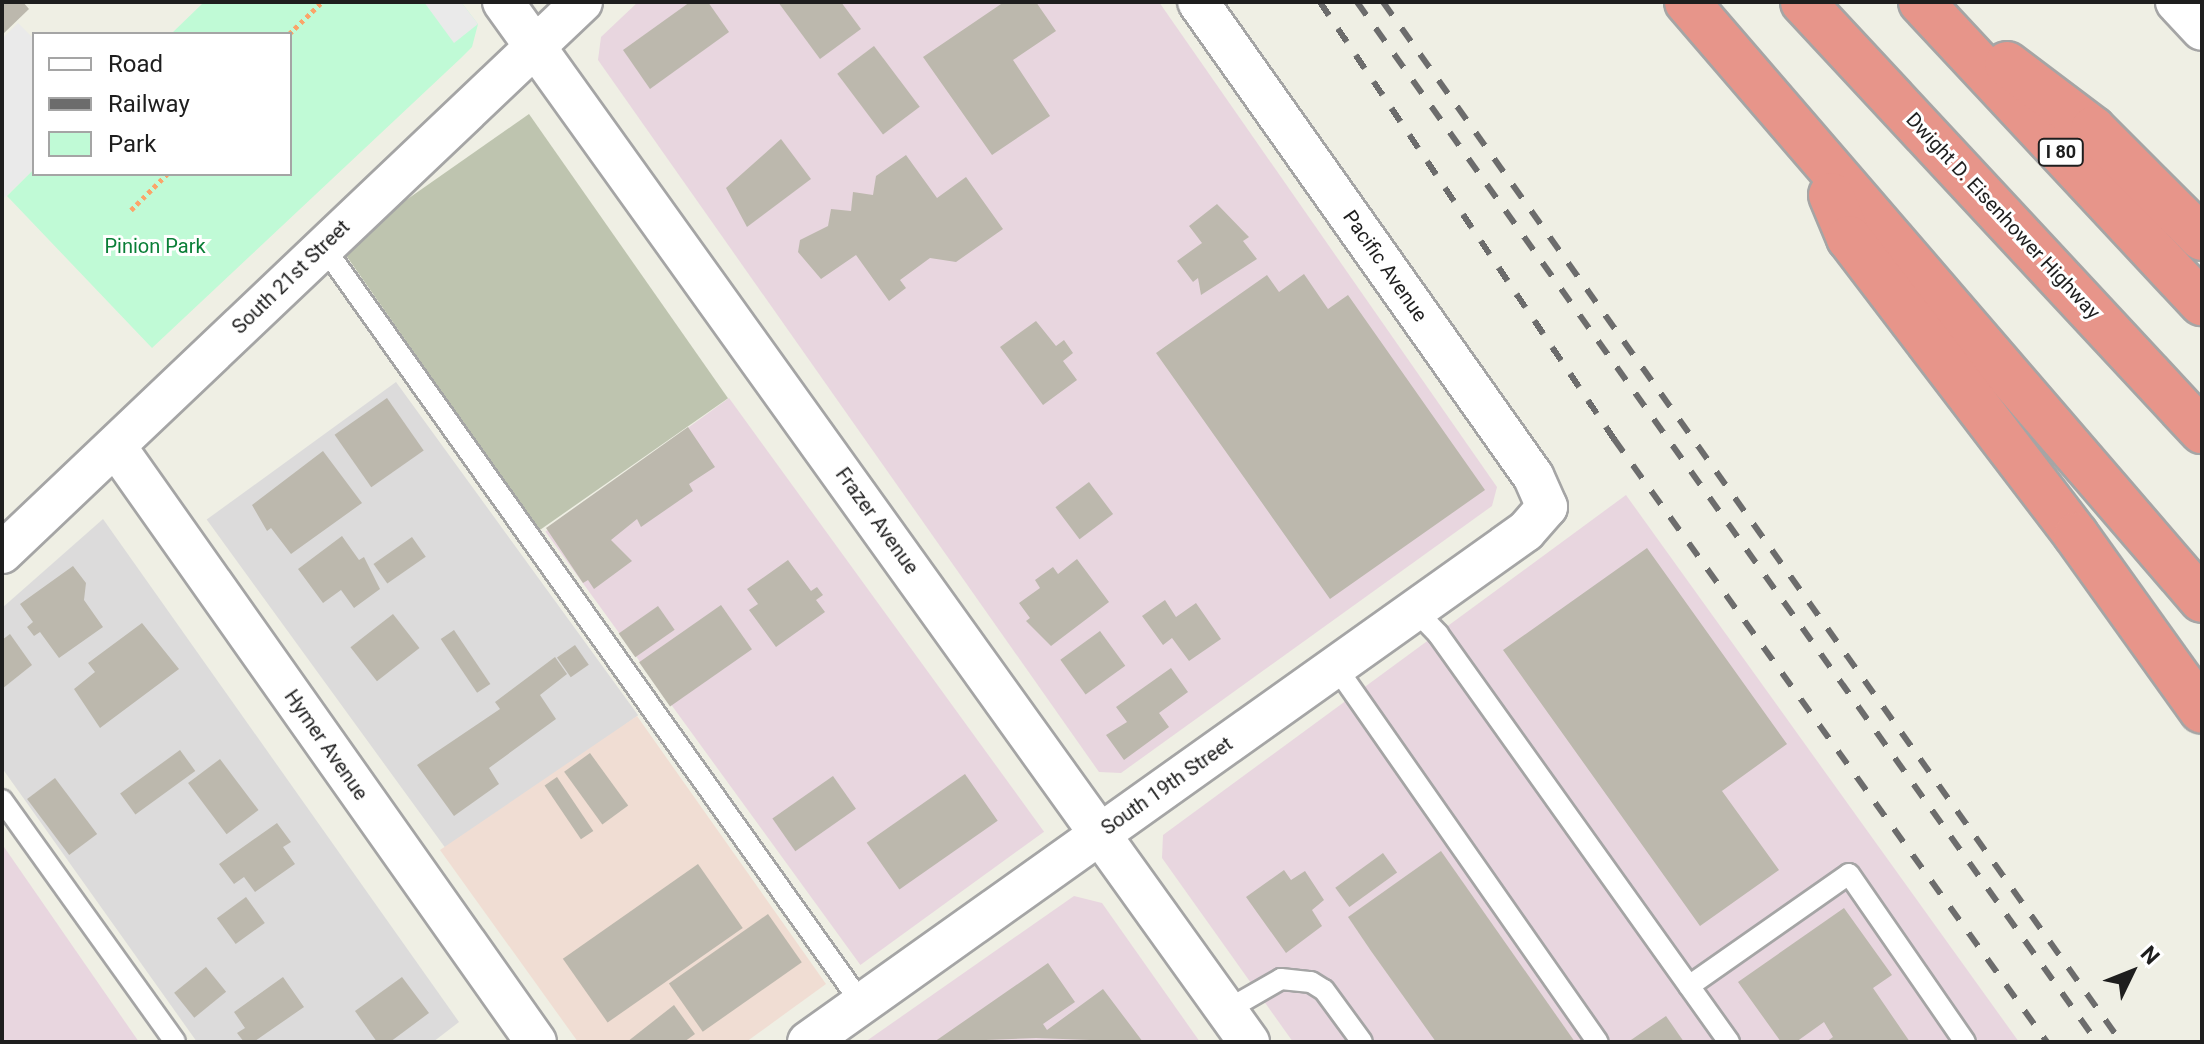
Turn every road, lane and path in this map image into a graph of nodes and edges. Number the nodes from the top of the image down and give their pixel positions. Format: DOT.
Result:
graph roads {
  1 [pos="322,2"];
  2 [pos="503,2"];
  3 [pos="582,2"];
  4 [pos="1198,2"];
  5 [pos="1687,2"];
  6 [pos="1803,2"];
  7 [pos="1924,2"];
  8 [pos="2176,2"];
  9 [pos="2202,30"];
  10 [pos="291,32"];
  11 [pos="535,44"];
  12 [pos="1811,148"];
  13 [pos="165,176"];
  14 [pos="131,210"];
  15 [pos="2202,238"];
  16 [pos="323,246"];
  17 [pos="2202,303"];
  18 [pos="2202,431"];
  19 [pos="116,447"];
  20 [pos="1526,531"];
  21 [pos="2,553"];
  22 [pos="2202,600"];
  23 [pos="1415,610"];
  24 [pos="1336,667"];
  25 [pos="2202,711"];
  26 [pos="2,800"];
  27 [pos="1101,833"];
  28 [pos="1689,986"];
  29 [pos="862,1004"];
  30 [pos="1238,1026"];
  31 [pos="534,1041"];
  32 [pos="175,1042"];
  33 [pos="808,1042"];
  34 [pos="1362,1042"];
  35 [pos="1598,1042"];
  36 [pos="1729,1042"];
  37 [pos="1965,1042"];
  1 -- 10 [label="path"];
  2 -- 11 [label="street, Frazer Avenue"];
  3 -- 11 [label="street, South 21st Street"];
  4 -- 20 [label="street, Pacific Avenue"];
  5 -- 12 [label="highway"];
  6 -- 18 [label="highway, Dwight D. Eisenhower Highway"];
  7 -- 15 [label="highway"];
  7 -- 17 [label="highway, I 80"];
  8 -- 9 [label="street"];
  11 -- 16 [label="street, South 21st Street"];
  11 -- 27 [label="street, Frazer Avenue"];
  12 -- 22 [label="highway"];
  12 -- 25 [label="highway"];
  13 -- 14 [label="path"];
  16 -- 19 [label="street, South 21st Street"];
  16 -- 29 [label="lane"];
  19 -- 21 [label="street, South 21st Street"];
  19 -- 31 [label="street, Hymer Avenue"];
  20 -- 23 [label="street, South 19th Street"];
  23 -- 24 [label="street, South 19th Street"];
  23 -- 28 [label="lane"];
  24 -- 27 [label="street, South 19th Street"];
  24 -- 35 [label="lane"];
  26 -- 32 [label="lane"];
  27 -- 29 [label="street, South 19th Street"];
  27 -- 30 [label="street, Frazer Avenue"];
  28 -- 36 [label="lane"];
  28 -- 37 [label="lane"];
  29 -- 33 [label="street, South 19th Street"];
  30 -- 34 [label="lane"];
}
